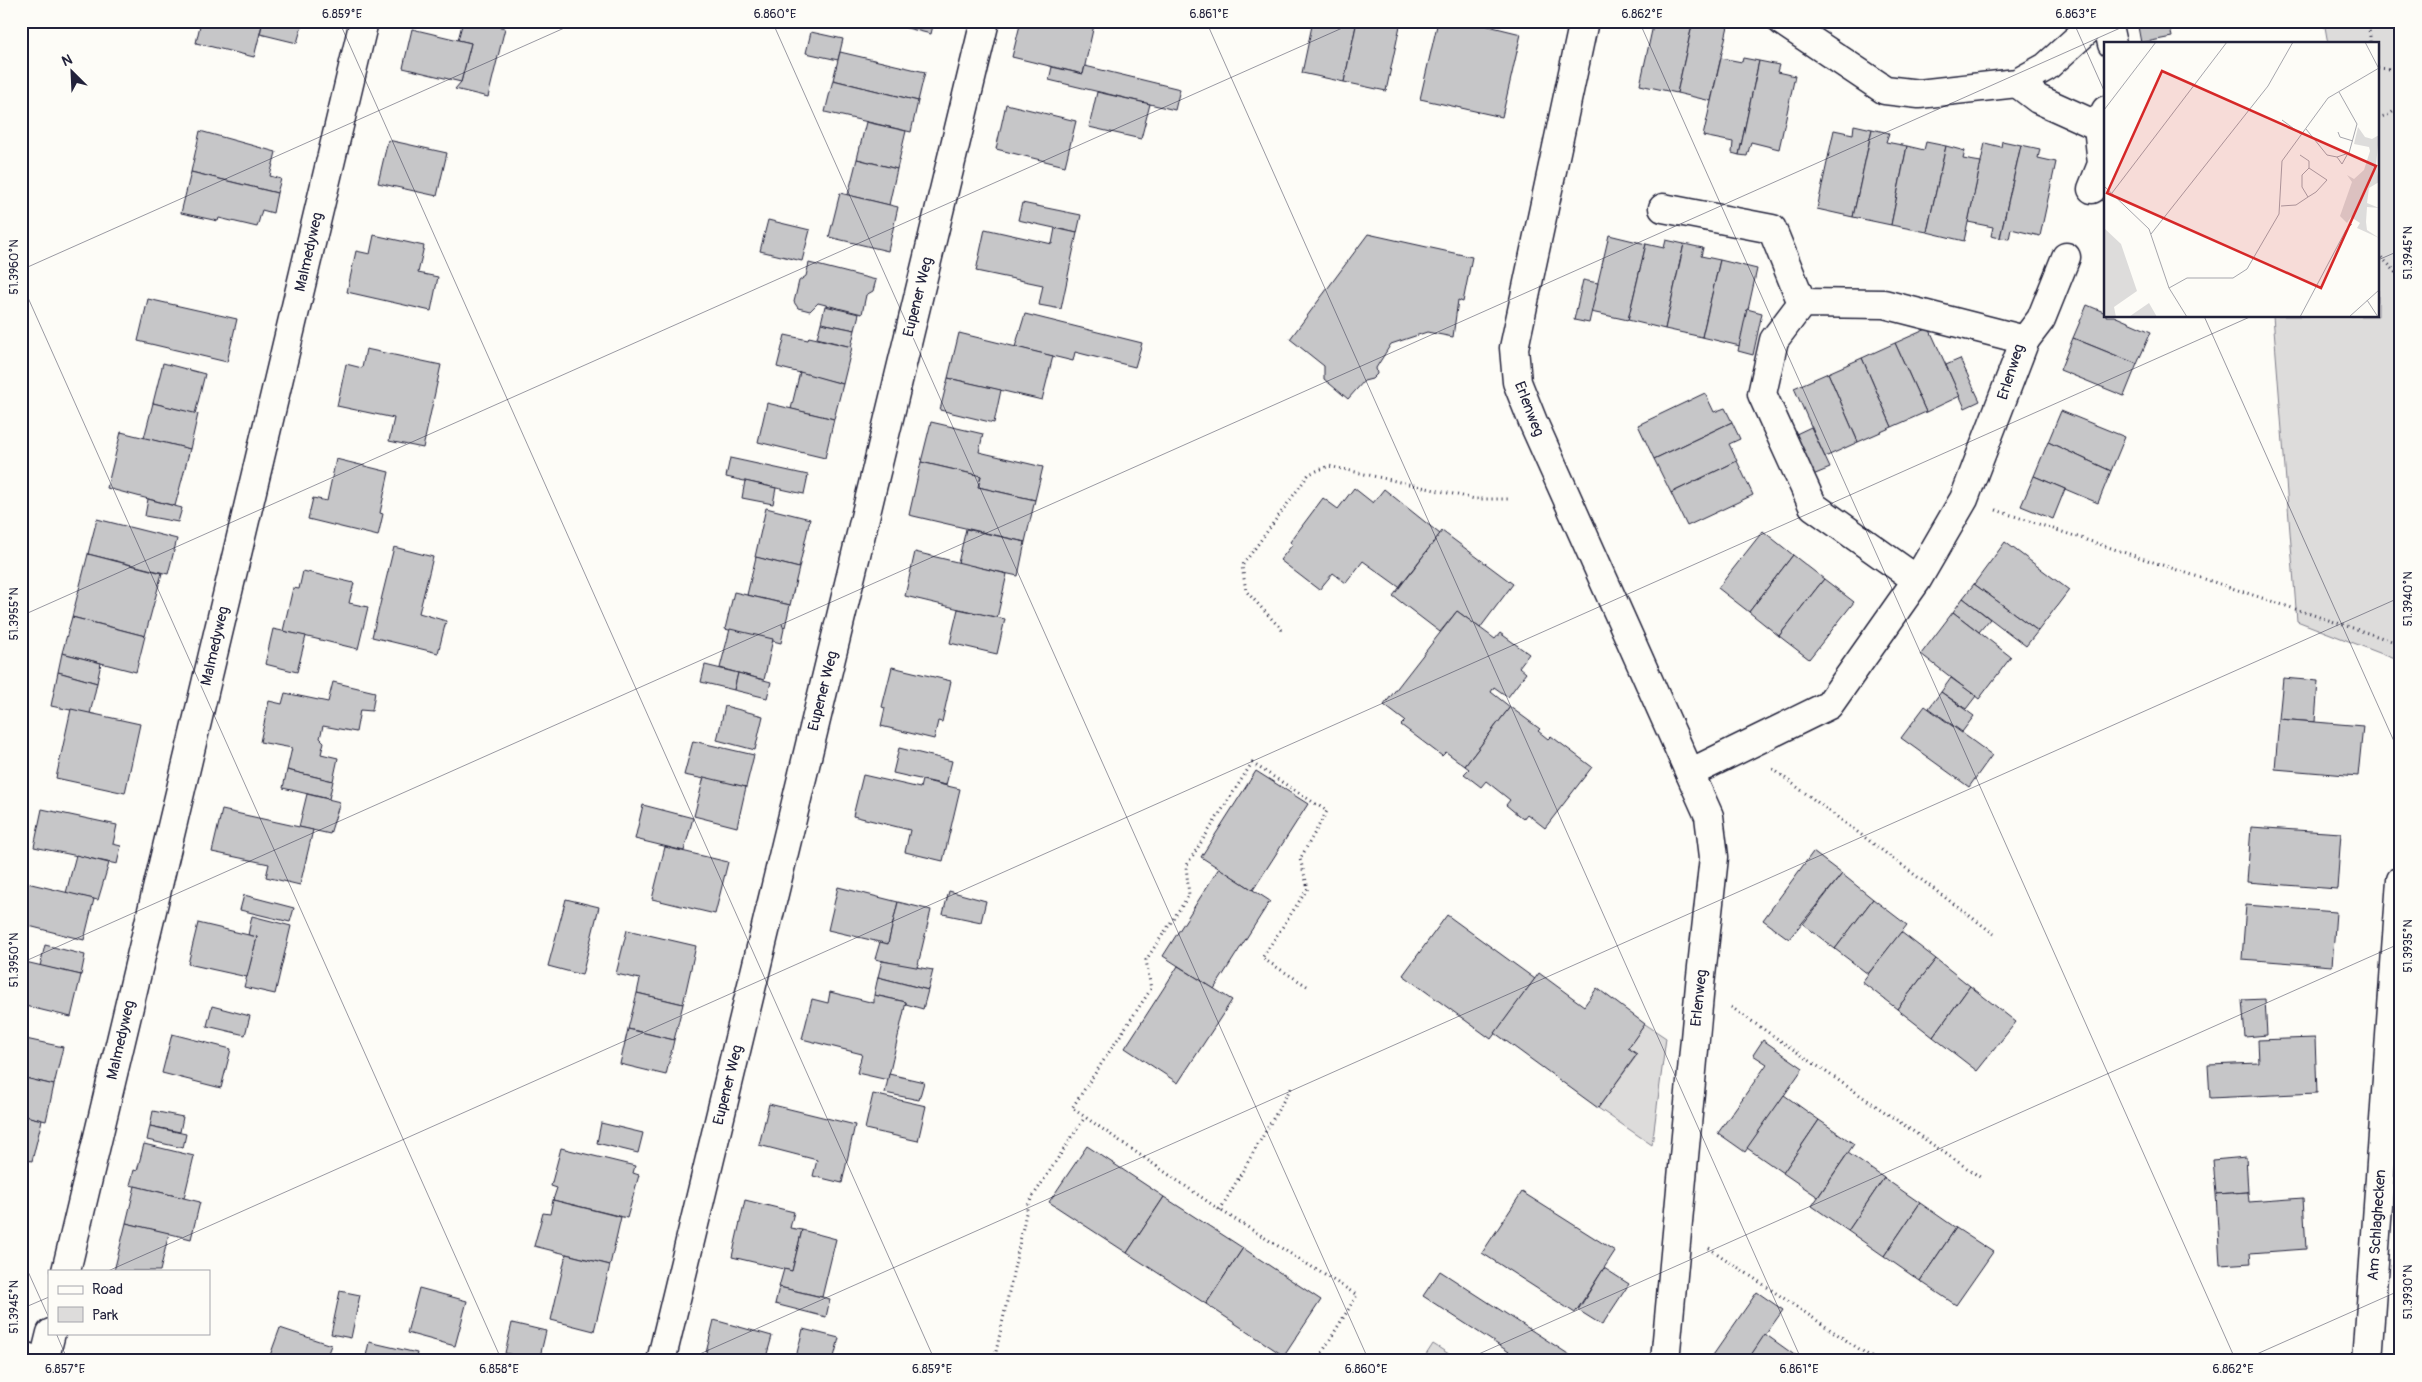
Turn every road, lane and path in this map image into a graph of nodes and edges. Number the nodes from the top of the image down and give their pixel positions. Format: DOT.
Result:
graph roads {
  1 [pos="364,21"];
  2 [pos="985,21"];
  3 [pos="1584,21"];
  4 [pos="1782,21"];
  5 [pos="2097,21"];
  6 [pos="2107,21"];
  7 [pos="2368,21"];
  8 [pos="2112,42"];
  9 [pos="2371,42"];
  10 [pos="2380,68"];
  11 [pos="2401,70"];
  12 [pos="2017,83"];
  13 [pos="2401,106"];
  14 [pos="2380,117"];
  15 [pos="2102,118"];
  16 [pos="2092,189"];
  17 [pos="1663,208"];
  18 [pos="2066,256"];
  19 [pos="2380,256"];
  20 [pos="2401,277"];
  21 [pos="1802,303"];
  22 [pos="2025,340"];
  23 [pos="1510,499"];
  24 [pos="1964,499"];
  25 [pos="1917,580"];
  26 [pos="1282,630"];
  27 [pos="2401,644"];
  28 [pos="1745,747"];
  29 [pos="1690,773"];
  30 [pos="2401,880"];
  31 [pos="1994,934"];
  32 [pos="1700,985"];
  33 [pos="1307,986"];
  34 [pos="1292,1086"];
  35 [pos="1085,1117"];
  36 [pos="1980,1177"];
  37 [pos="1220,1210"];
  38 [pos="1678,1227"];
  39 [pos="66,1270"];
  40 [pos="51,1334"];
  41 [pos="21,1355"];
  42 [pos="37,1361"];
  43 [pos="44,1361"];
  44 [pos="661,1361"];
  45 [pos="994,1361"];
  46 [pos="1317,1361"];
  47 [pos="1665,1361"];
  48 [pos="1877,1361"];
  49 [pos="2367,1361"];
  1 -- 39 [label="street, Malmedyweg"];
  2 -- 44 [label="street, Eupener Weg"];
  3 -- 29 [label="street, Erlenweg"];
  4 -- 12 [label="street"];
  5 -- 12 [label="street"];
  6 -- 8 [label="street"];
  7 -- 9 [label="path"];
  10 -- 11 [label="path"];
  12 -- 15 [label="street"];
  13 -- 14 [label="path"];
  15 -- 16 [label="street"];
  17 -- 21 [label="street"];
  18 -- 22 [label="street"];
  19 -- 20 [label="path"];
  21 -- 22 [label="street, Erlenweg"];
  21 -- 25 [label="street"];
  22 -- 24 [label="street, Erlenweg"];
  23 -- 26 [label="path"];
  24 -- 25 [label="street, Erlenweg"];
  24 -- 27 [label="path"];
  25 -- 28 [label="street, Erlenweg"];
  28 -- 29 [label="street, Erlenweg"];
  28 -- 31 [label="path"];
  29 -- 32 [label="street, Erlenweg"];
  30 -- 49 [label="street, Am Schlaghecken"];
  32 -- 36 [label="path"];
  32 -- 38 [label="street, Erlenweg"];
  33 -- 35 [label="path"];
  34 -- 37 [label="path"];
  35 -- 37 [label="path"];
  35 -- 45 [label="path"];
  37 -- 46 [label="path"];
  38 -- 47 [label="street, Erlenweg"];
  38 -- 48 [label="path"];
  40 -- 43 [label="street"];
  41 -- 42 [label="street"];
}
